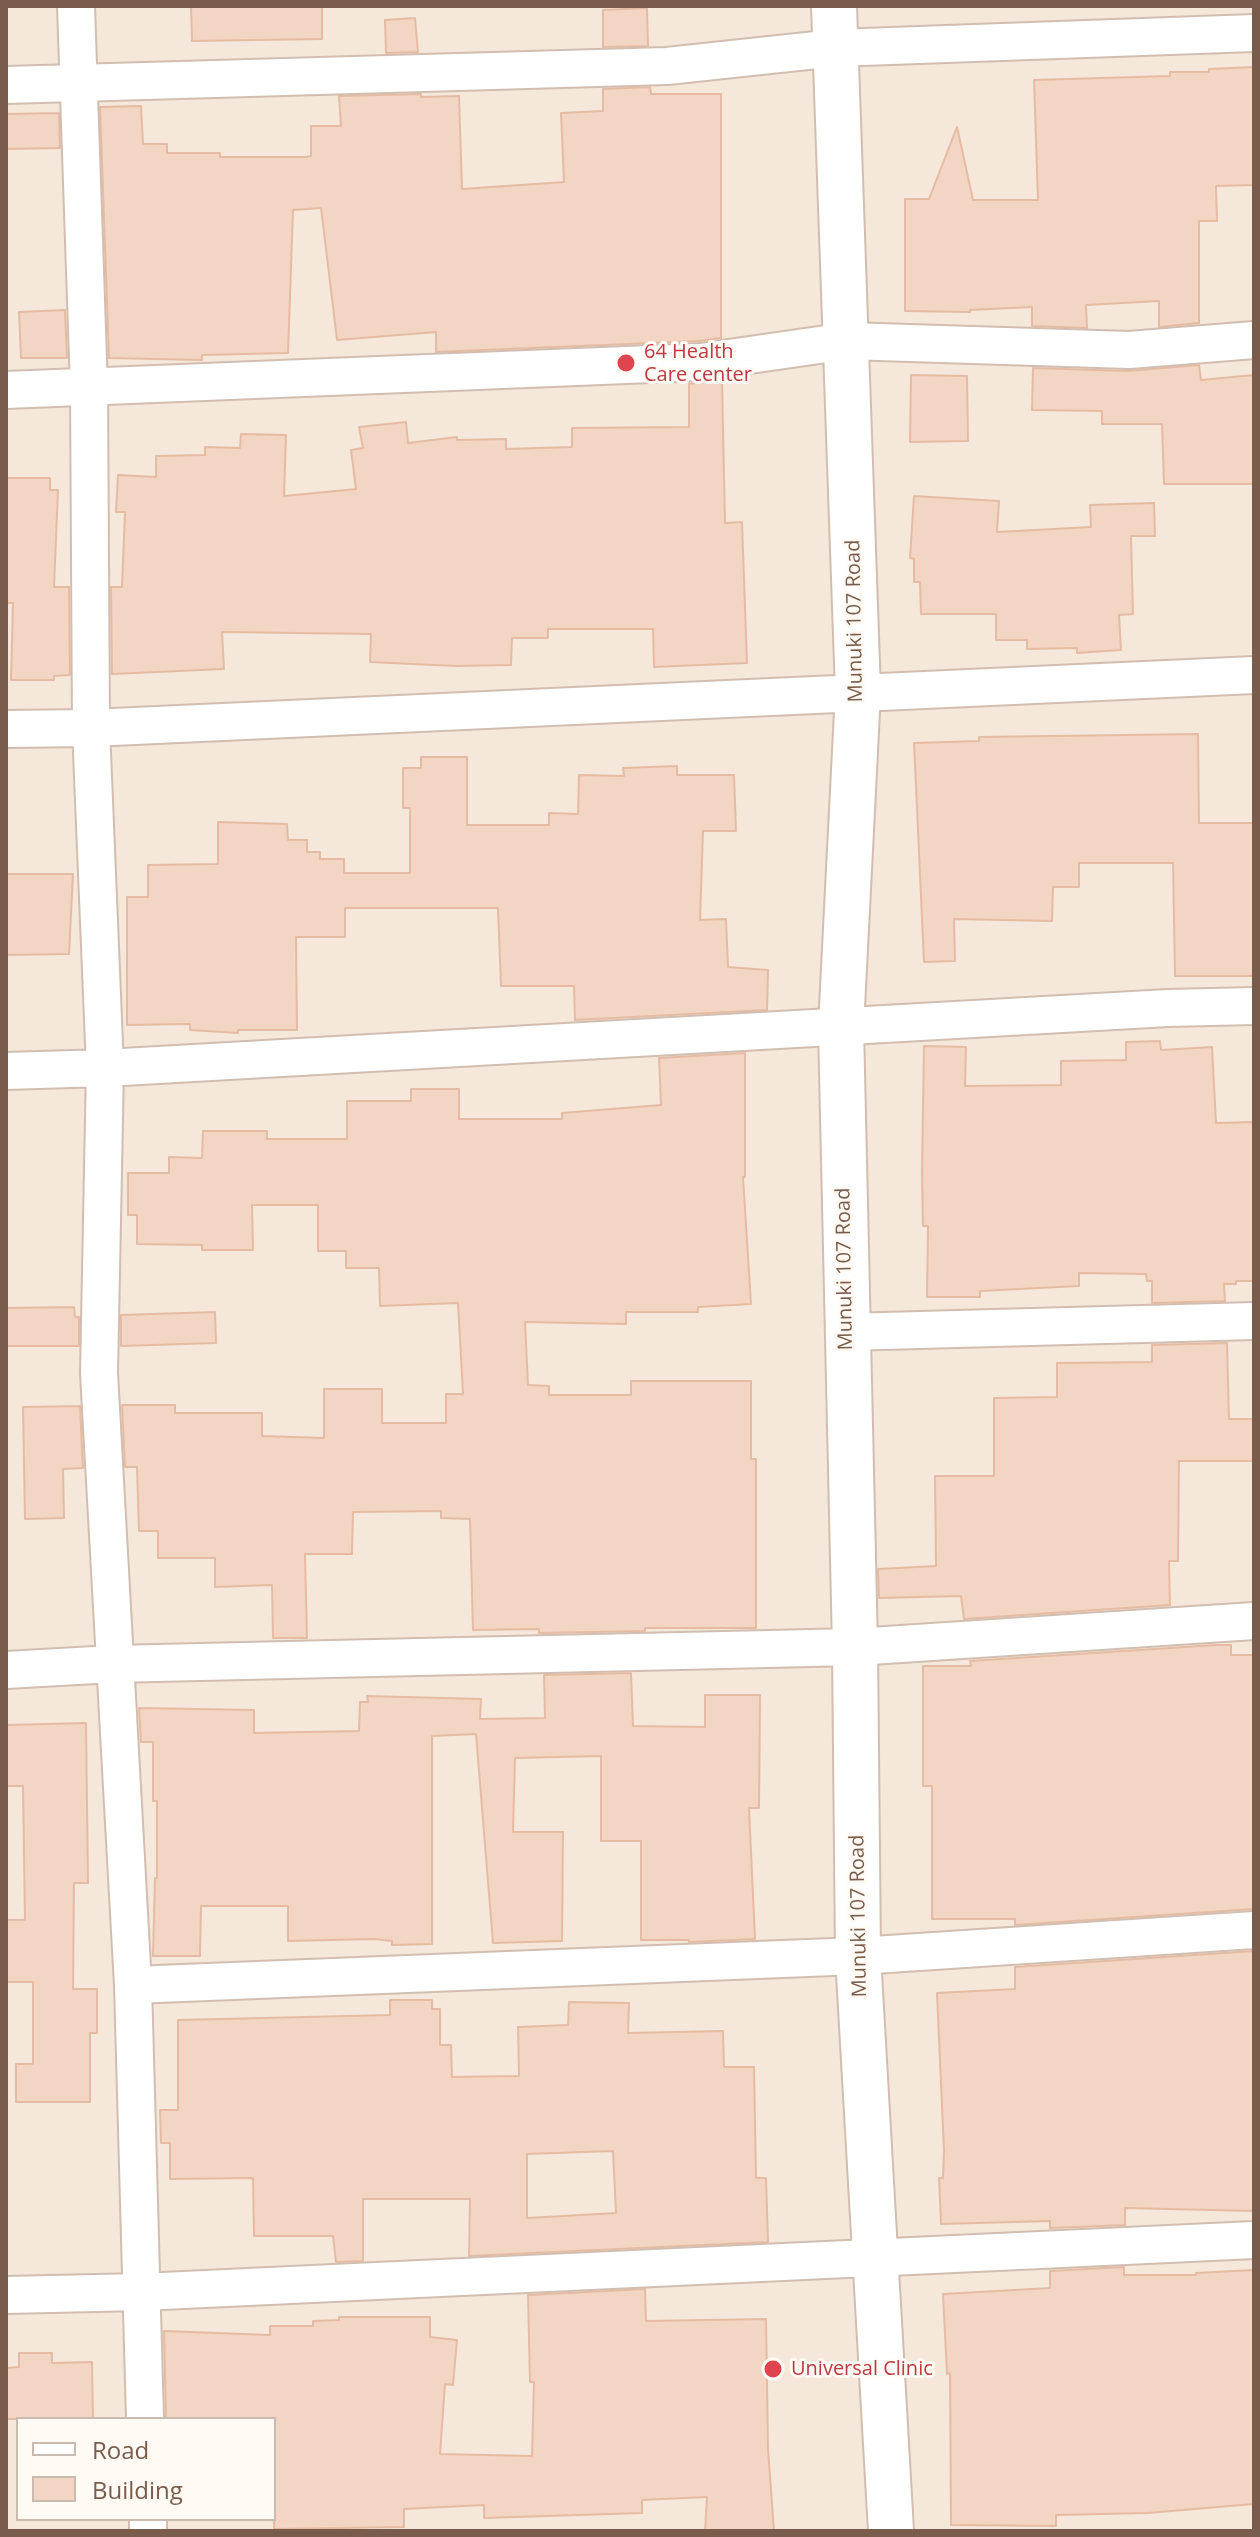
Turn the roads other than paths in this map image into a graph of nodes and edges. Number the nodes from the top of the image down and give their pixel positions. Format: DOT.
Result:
graph roads {
  1 [pos="76,6"];
  2 [pos="834,27"];
  3 [pos="1254,33"];
  4 [pos="78,83"];
  5 [pos="6,85"];
  6 [pos="1254,340"];
  7 [pos="847,341"];
  8 [pos="89,388"];
  9 [pos="6,390"];
  10 [pos="1254,675"];
  11 [pos="858,692"];
  12 [pos="91,728"];
  13 [pos="6,729"];
  14 [pos="1254,1006"];
  15 [pos="841,1027"];
  16 [pos="105,1068"];
  17 [pos="6,1071"];
  18 [pos="1254,1321"];
  19 [pos="846,1332"];
  20 [pos="1254,1621"];
  21 [pos="855,1647"];
  22 [pos="113,1664"];
  23 [pos="6,1670"];
  24 [pos="1254,1930"];
  25 [pos="858,1956"];
  26 [pos="133,1985"];
  27 [pos="1254,2240"];
  28 [pos="874,2258"];
  29 [pos="141,2292"];
  30 [pos="6,2295"];
  31 [pos="145,2417"];
  32 [pos="891,2531"];
  1 -- 4 [label="street"];
  2 -- 3 [label="street"];
  2 -- 4 [label="street"];
  2 -- 7 [label="street, Munuki 107 Road"];
  4 -- 5 [label="street"];
  4 -- 8 [label="street"];
  6 -- 7 [label="street"];
  7 -- 8 [label="street"];
  7 -- 11 [label="street, Munuki 107 Road"];
  8 -- 9 [label="street"];
  8 -- 12 [label="street"];
  10 -- 11 [label="street"];
  11 -- 12 [label="street"];
  11 -- 15 [label="street, Munuki 107 Road"];
  12 -- 13 [label="street"];
  12 -- 16 [label="street"];
  14 -- 15 [label="street"];
  15 -- 16 [label="street"];
  15 -- 19 [label="street, Munuki 107 Road"];
  16 -- 17 [label="street"];
  16 -- 22 [label="street"];
  18 -- 19 [label="street"];
  19 -- 21 [label="street, Munuki 107 Road"];
  20 -- 21 [label="street"];
  21 -- 22 [label="street"];
  21 -- 25 [label="street, Munuki 107 Road"];
  22 -- 23 [label="street"];
  22 -- 26 [label="street"];
  24 -- 25 [label="street"];
  25 -- 26 [label="street"];
  25 -- 28 [label="street, Munuki 107 Road"];
  26 -- 29 [label="street"];
  27 -- 28 [label="street"];
  28 -- 29 [label="street"];
  28 -- 32 [label="street, Munuki 107 Road"];
  29 -- 30 [label="street"];
  29 -- 31 [label="street"];
}
